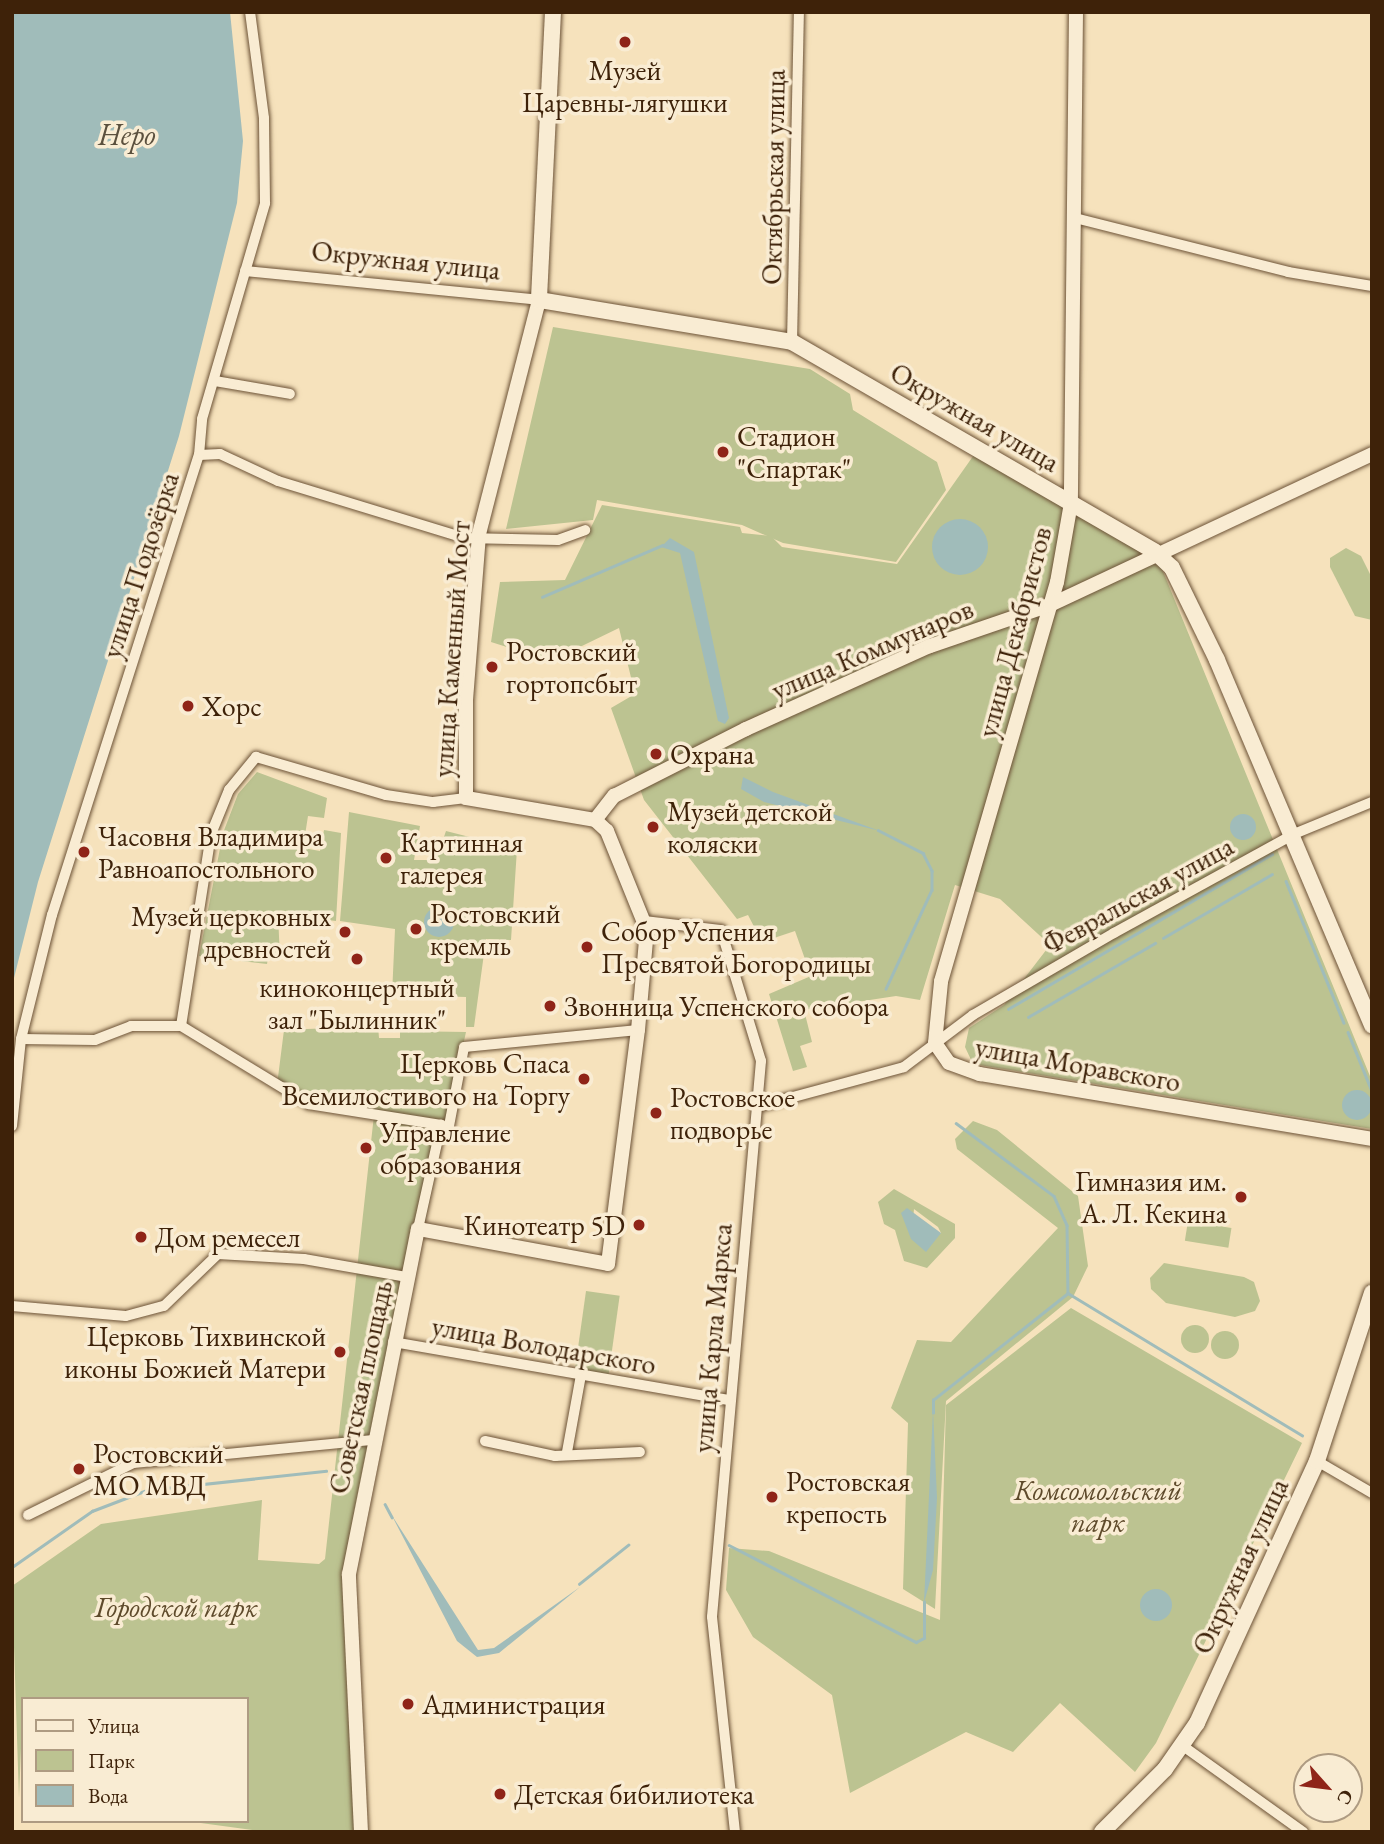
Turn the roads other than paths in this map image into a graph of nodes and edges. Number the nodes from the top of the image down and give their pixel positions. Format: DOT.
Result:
graph roads {
  1 [pos="250,12"];
  2 [pos="553,12"];
  3 [pos="799,12"];
  4 [pos="1076,12"];
  5 [pos="1074,218"];
  6 [pos="246,271"];
  7 [pos="1372,286"];
  8 [pos="539,300"];
  9 [pos="792,342"];
  10 [pos="215,382"];
  11 [pos="290,394"];
  12 [pos="1372,454"];
  13 [pos="199,455"];
  14 [pos="1071,503"];
  15 [pos="585,530"];
  16 [pos="479,534"];
  17 [pos="1154,552"];
  18 [pos="1050,605"];
  19 [pos="466,799"];
  20 [pos="1372,802"];
  21 [pos="595,820"];
  22 [pos="1294,834"];
  23 [pos="645,921"];
  24 [pos="1371,1023"];
  25 [pos="181,1026"];
  26 [pos="638,1030"];
  27 [pos="21,1039"];
  28 [pos="935,1043"];
  29 [pos="756,1107"];
  30 [pos="12,1125"];
  31 [pos="449,1126"];
  32 [pos="1372,1139"];
  33 [pos="418,1229"];
  34 [pos="407,1277"];
  35 [pos="1372,1293"];
  36 [pos="12,1307"];
  37 [pos="393,1342"];
  38 [pos="581,1375"];
  39 [pos="728,1400"];
  40 [pos="372,1440"];
  41 [pos="485,1441"];
  42 [pos="567,1452"];
  43 [pos="640,1452"];
  44 [pos="1317,1461"];
  45 [pos="1372,1493"];
  46 [pos="28,1515"];
  47 [pos="1183,1746"];
  48 [pos="361,1832"];
  49 [pos="735,1832"];
  50 [pos="1102,1832"];
  51 [pos="1303,1832"];
  1 -- 6 [label="street, улица Подозёрка"];
  2 -- 8 [label="main road"];
  3 -- 9 [label="street, Октябрьская улица"];
  4 -- 5 [label="street, улица Декабристов"];
  5 -- 7 [label="street"];
  5 -- 14 [label="street, улица Декабристов"];
  6 -- 8 [label="street, Окружная улица"];
  6 -- 10 [label="street, улица Подозёрка"];
  8 -- 9 [label="main road, Окружная улица"];
  8 -- 16 [label="street, улица Каменный Мост"];
  9 -- 14 [label="main road, Окружная улица"];
  10 -- 11 [label="street"];
  10 -- 13 [label="street, улица Подозёрка"];
  12 -- 17 [label="street, улица Коммунаров"];
  13 -- 16 [label="street"];
  13 -- 27 [label="street, улица Подозёрка"];
  14 -- 17 [label="main road, Окружная улица"];
  14 -- 18 [label="street, улица Декабристов"];
  15 -- 16 [label="street"];
  16 -- 19 [label="street, улица Каменный Мост"];
  17 -- 18 [label="street, улица Коммунаров"];
  17 -- 22 [label="main road, Окружная улица"];
  18 -- 21 [label="street, улица Коммунаров"];
  18 -- 28 [label="street, улица Декабристов"];
  19 -- 21 [label="street"];
  19 -- 25 [label="street"];
  20 -- 22 [label="street, Февральская улица"];
  21 -- 23 [label="street"];
  22 -- 24 [label="main road, Окружная улица"];
  22 -- 28 [label="street, Февральская улица"];
  23 -- 26 [label="street"];
  23 -- 29 [label="street, улица Карла Маркса"];
  25 -- 27 [label="street"];
  25 -- 33 [label="street, Советская площадь"];
  26 -- 31 [label="street"];
  26 -- 33 [label="street"];
  27 -- 30 [label="street, улица Подозёрка"];
  28 -- 29 [label="street, улица Моравского"];
  28 -- 32 [label="street, улица Моравского"];
  29 -- 39 [label="street, улица Карла Маркса"];
  33 -- 34 [label="street, Советская площадь"];
  34 -- 36 [label="street"];
  34 -- 37 [label="street, Советская площадь"];
  35 -- 44 [label="main road, Окружная улица"];
  37 -- 38 [label="street, улица Володарского"];
  37 -- 40 [label="street, Советская площадь"];
  38 -- 39 [label="street, улица Володарского"];
  38 -- 42 [label="street"];
  39 -- 49 [label="street, улица Карла Маркса"];
  40 -- 46 [label="street"];
  40 -- 48 [label="street, Советская площадь"];
  41 -- 42 [label="street"];
  42 -- 43 [label="street"];
  44 -- 45 [label="street"];
  44 -- 47 [label="main road, Окружная улица"];
  47 -- 50 [label="main road, Окружная улица"];
  47 -- 51 [label="street"];
}
